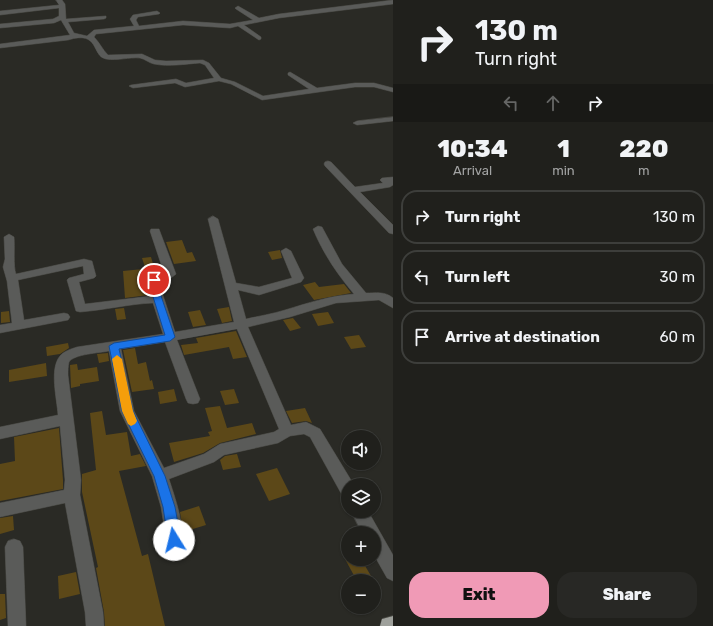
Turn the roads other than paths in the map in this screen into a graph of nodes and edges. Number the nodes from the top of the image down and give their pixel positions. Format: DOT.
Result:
graph roads {
  1 [pos="393,2"];
  2 [pos="60,3"];
  3 [pos="238,8"];
  4 [pos="0,13"];
  5 [pos="157,13"];
  6 [pos="102,15"];
  7 [pos="63,18"];
  8 [pos="258,20"];
  9 [pos="239,24"];
  10 [pos="0,26"];
  11 [pos="137,27"];
  12 [pos="74,35"];
  13 [pos="88,37"];
  14 [pos="259,38"];
  15 [pos="0,46"];
  16 [pos="290,74"];
  17 [pos="219,79"];
  18 [pos="133,86"];
  19 [pos="393,90"];
  20 [pos="317,91"];
  21 [pos="393,119"];
  22 [pos="357,123"];
  23 [pos="328,164"];
  24 [pos="393,180"];
  25 [pos="354,190"];
  26 [pos="213,219"];
  27 [pos="318,229"];
  28 [pos="155,231"];
  29 [pos="393,231"];
  30 [pos="9,237"];
  31 [pos="286,251"];
  32 [pos="12,278"];
  33 [pos="230,285"];
  34 [pos="363,298"];
  35 [pos="158,299"];
  36 [pos="393,304"];
  37 [pos="64,317"];
  38 [pos="242,324"];
  39 [pos="18,325"];
  40 [pos="0,329"];
  41 [pos="170,337"];
  42 [pos="114,346"];
  43 [pos="193,399"];
  44 [pos="66,419"];
  45 [pos="287,431"];
  46 [pos="0,433"];
  47 [pos="160,476"];
  48 [pos="341,478"];
  49 [pos="72,495"];
  50 [pos="0,510"];
  51 [pos="174,540"];
  52 [pos="14,547"];
  53 [pos="381,551"];
  54 [pos="393,572"];
  55 [pos="393,625"];
  56 [pos="17,626"];
  57 [pos="95,626"];
  58 [pos="390,626"];
  1 -- 8 [label="street"];
  2 -- 4 [label="street"];
  2 -- 7 [label="street"];
  3 -- 8 [label="street"];
  5 -- 11 [label="street"];
  6 -- 7 [label="street"];
  7 -- 10 [label="street"];
  7 -- 12 [label="street"];
  8 -- 9 [label="street"];
  9 -- 11 [label="street"];
  9 -- 14 [label="street"];
  11 -- 13 [label="street"];
  12 -- 13 [label="street"];
  12 -- 15 [label="street"];
  13 -- 17 [label="street"];
  16 -- 20 [label="street"];
  17 -- 18 [label="street"];
  17 -- 20 [label="street"];
  19 -- 20 [label="street"];
  21 -- 22 [label="street"];
  23 -- 25 [label="street"];
  24 -- 25 [label="street"];
  25 -- 29 [label="street"];
  26 -- 33 [label="street"];
  27 -- 34 [label="street"];
  28 -- 35 [label="street"];
  30 -- 32 [label="street"];
  31 -- 33 [label="street"];
  32 -- 35 [label="street"];
  32 -- 39 [label="street"];
  33 -- 38 [label="street"];
  34 -- 36 [label="street"];
  34 -- 38 [label="street"];
  35 -- 41 [label="street"];
  37 -- 39 [label="street"];
  38 -- 41 [label="street"];
  38 -- 45 [label="street"];
  39 -- 40 [label="street"];
  41 -- 42 [label="street"];
  41 -- 43 [label="street"];
  42 -- 44 [label="street"];
  42 -- 47 [label="street"];
  44 -- 46 [label="street"];
  44 -- 49 [label="street"];
  45 -- 47 [label="street"];
  45 -- 48 [label="street"];
  47 -- 51 [label="street"];
  49 -- 50 [label="street"];
  49 -- 57 [label="street"];
  52 -- 56 [label="street"];
  53 -- 54 [label="street"];
  55 -- 58 [label="highway"];
}
